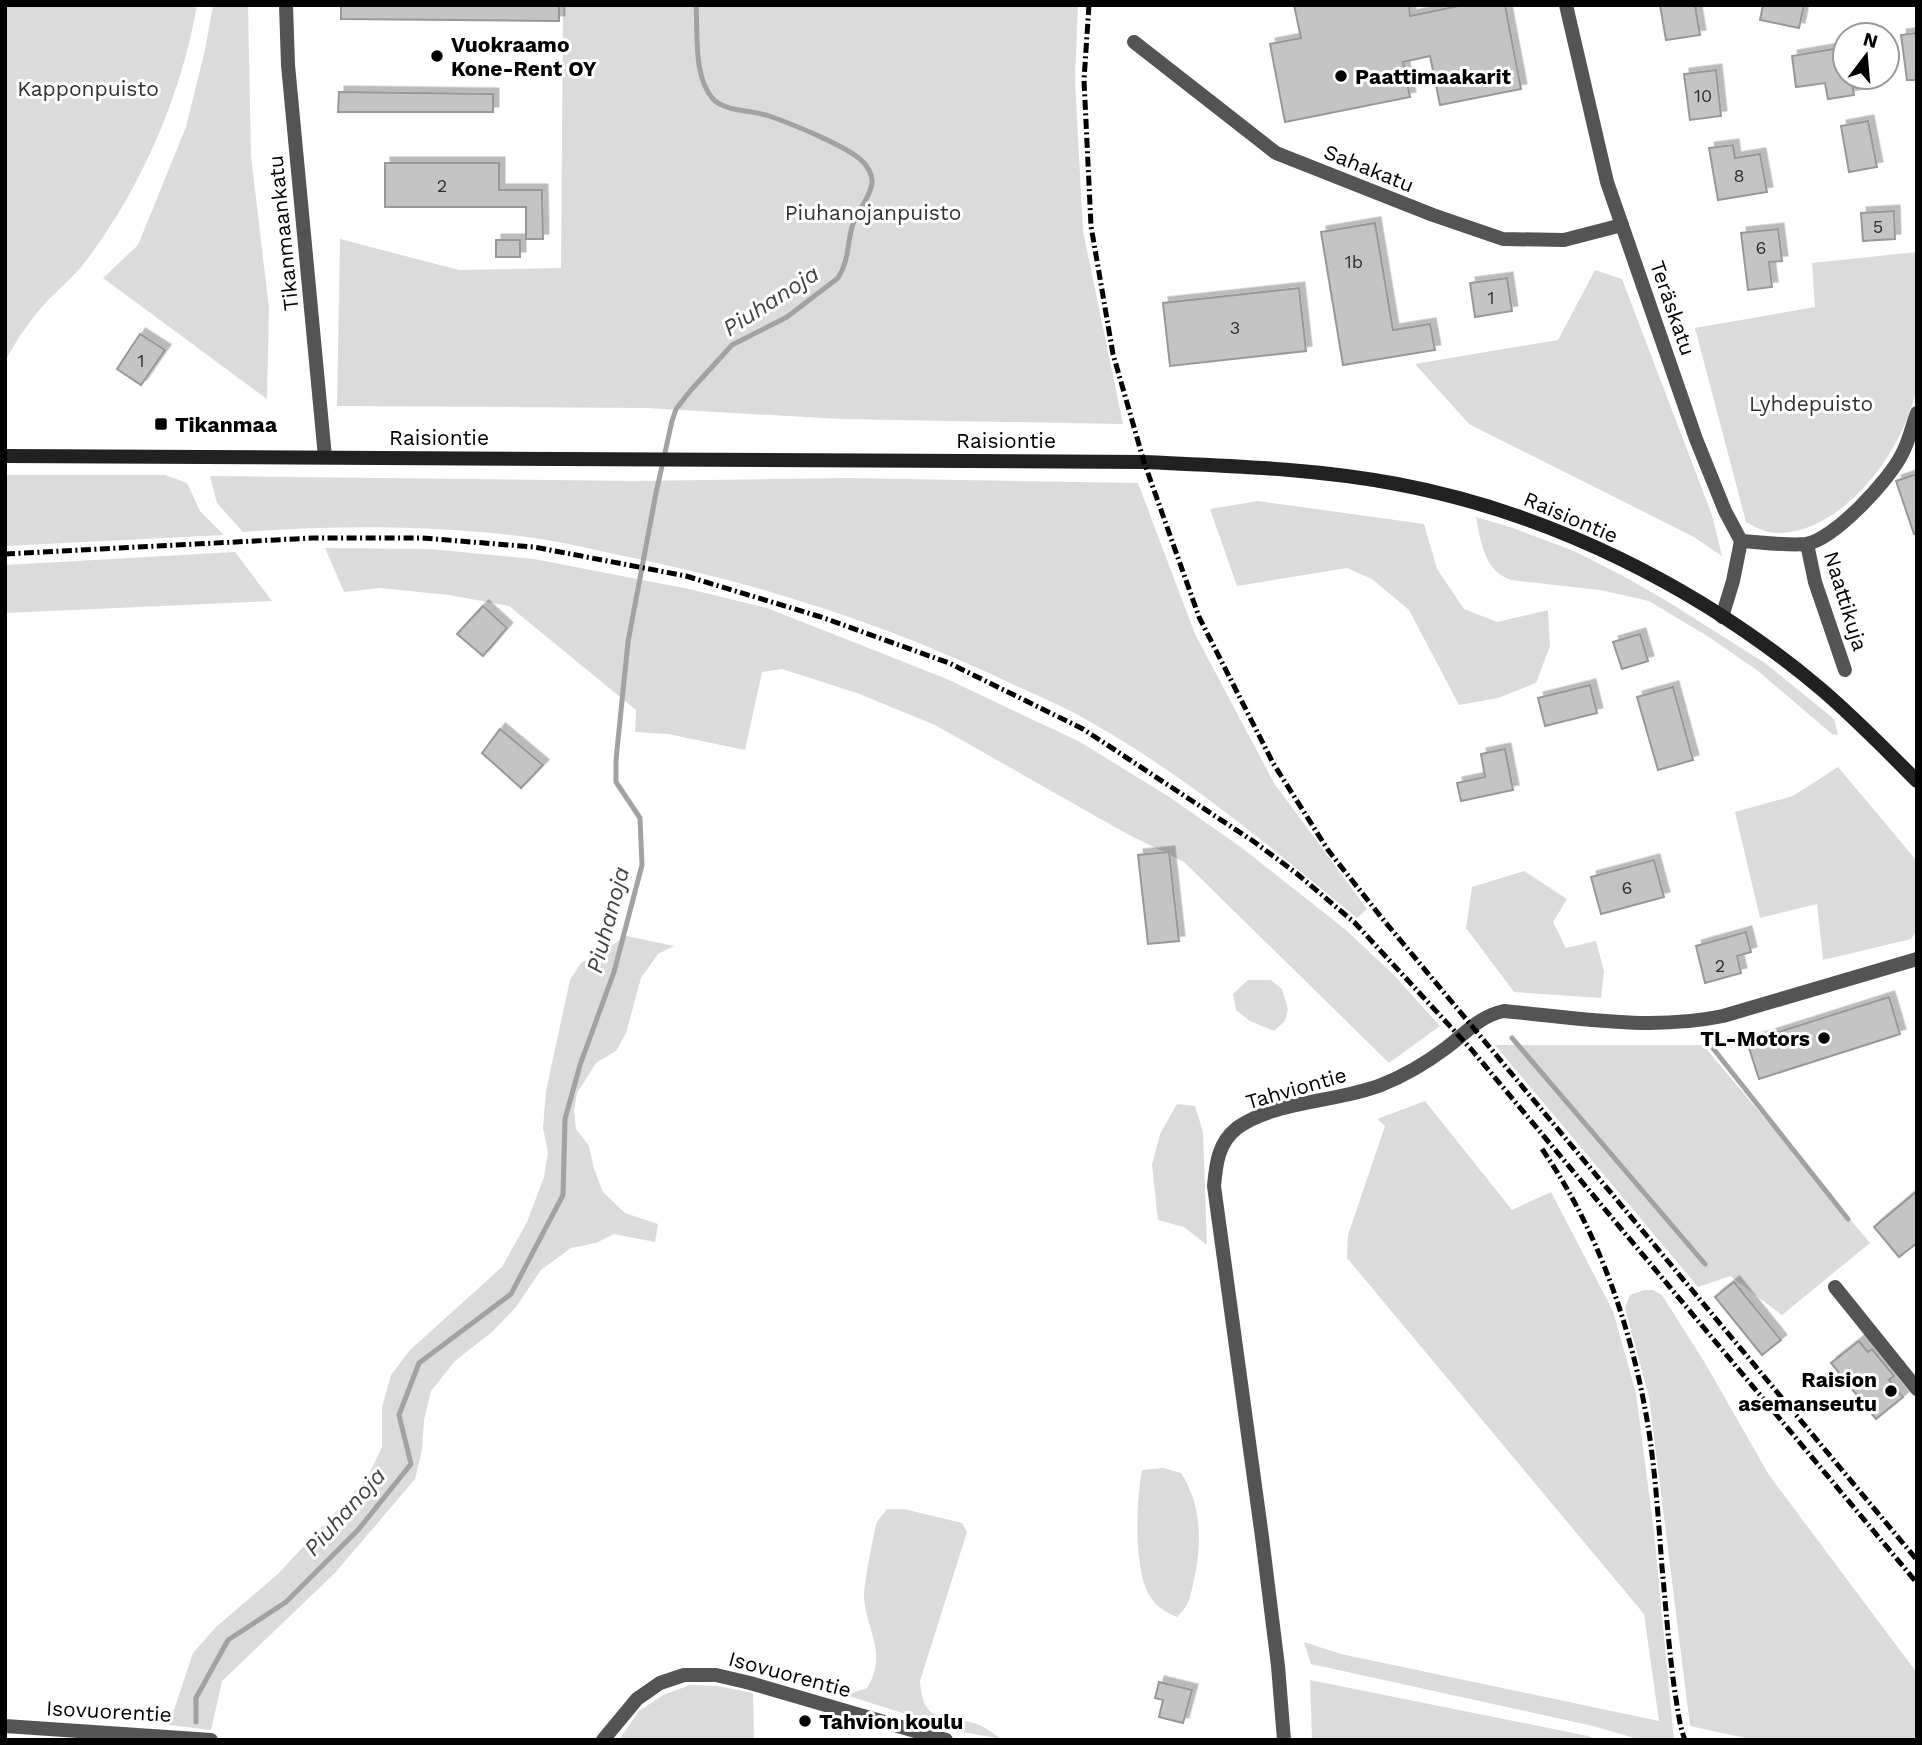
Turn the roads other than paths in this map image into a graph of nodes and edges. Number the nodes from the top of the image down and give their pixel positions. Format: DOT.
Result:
graph roads {
  1 [pos="286,5"];
  2 [pos="1566,5"];
  3 [pos="1135,42"];
  4 [pos="1622,225"];
  5 [pos="1917,413"];
  6 [pos="5,456"];
  7 [pos="325,457"];
  8 [pos="1741,541"];
  9 [pos="1807,544"];
  10 [pos="1723,617"];
  11 [pos="1845,670"];
  12 [pos="1917,781"];
  13 [pos="1916,962"];
  14 [pos="1835,1287"];
  15 [pos="1917,1390"];
  16 [pos="5,1726"];
  17 [pos="211,1740"];
  18 [pos="603,1740"];
  19 [pos="946,1740"];
  20 [pos="1284,1740"];
  1 -- 7 [label="street, Tikanmaankatu"];
  2 -- 4 [label="street, Teräskatu"];
  3 -- 4 [label="street, Sahakatu"];
  4 -- 8 [label="street, Teräskatu"];
  5 -- 9 [label="street"];
  6 -- 7 [label="main road, Raisiontie"];
  7 -- 10 [label="main road, Raisiontie"];
  8 -- 9 [label="street"];
  8 -- 10 [label="street"];
  9 -- 11 [label="street, Naattikuja"];
  10 -- 12 [label="main road, Raisiontie"];
  13 -- 20 [label="street, Tahviontie"];
  14 -- 15 [label="street"];
  16 -- 17 [label="street, Isovuorentie"];
  18 -- 19 [label="street, Isovuorentie"];
}
